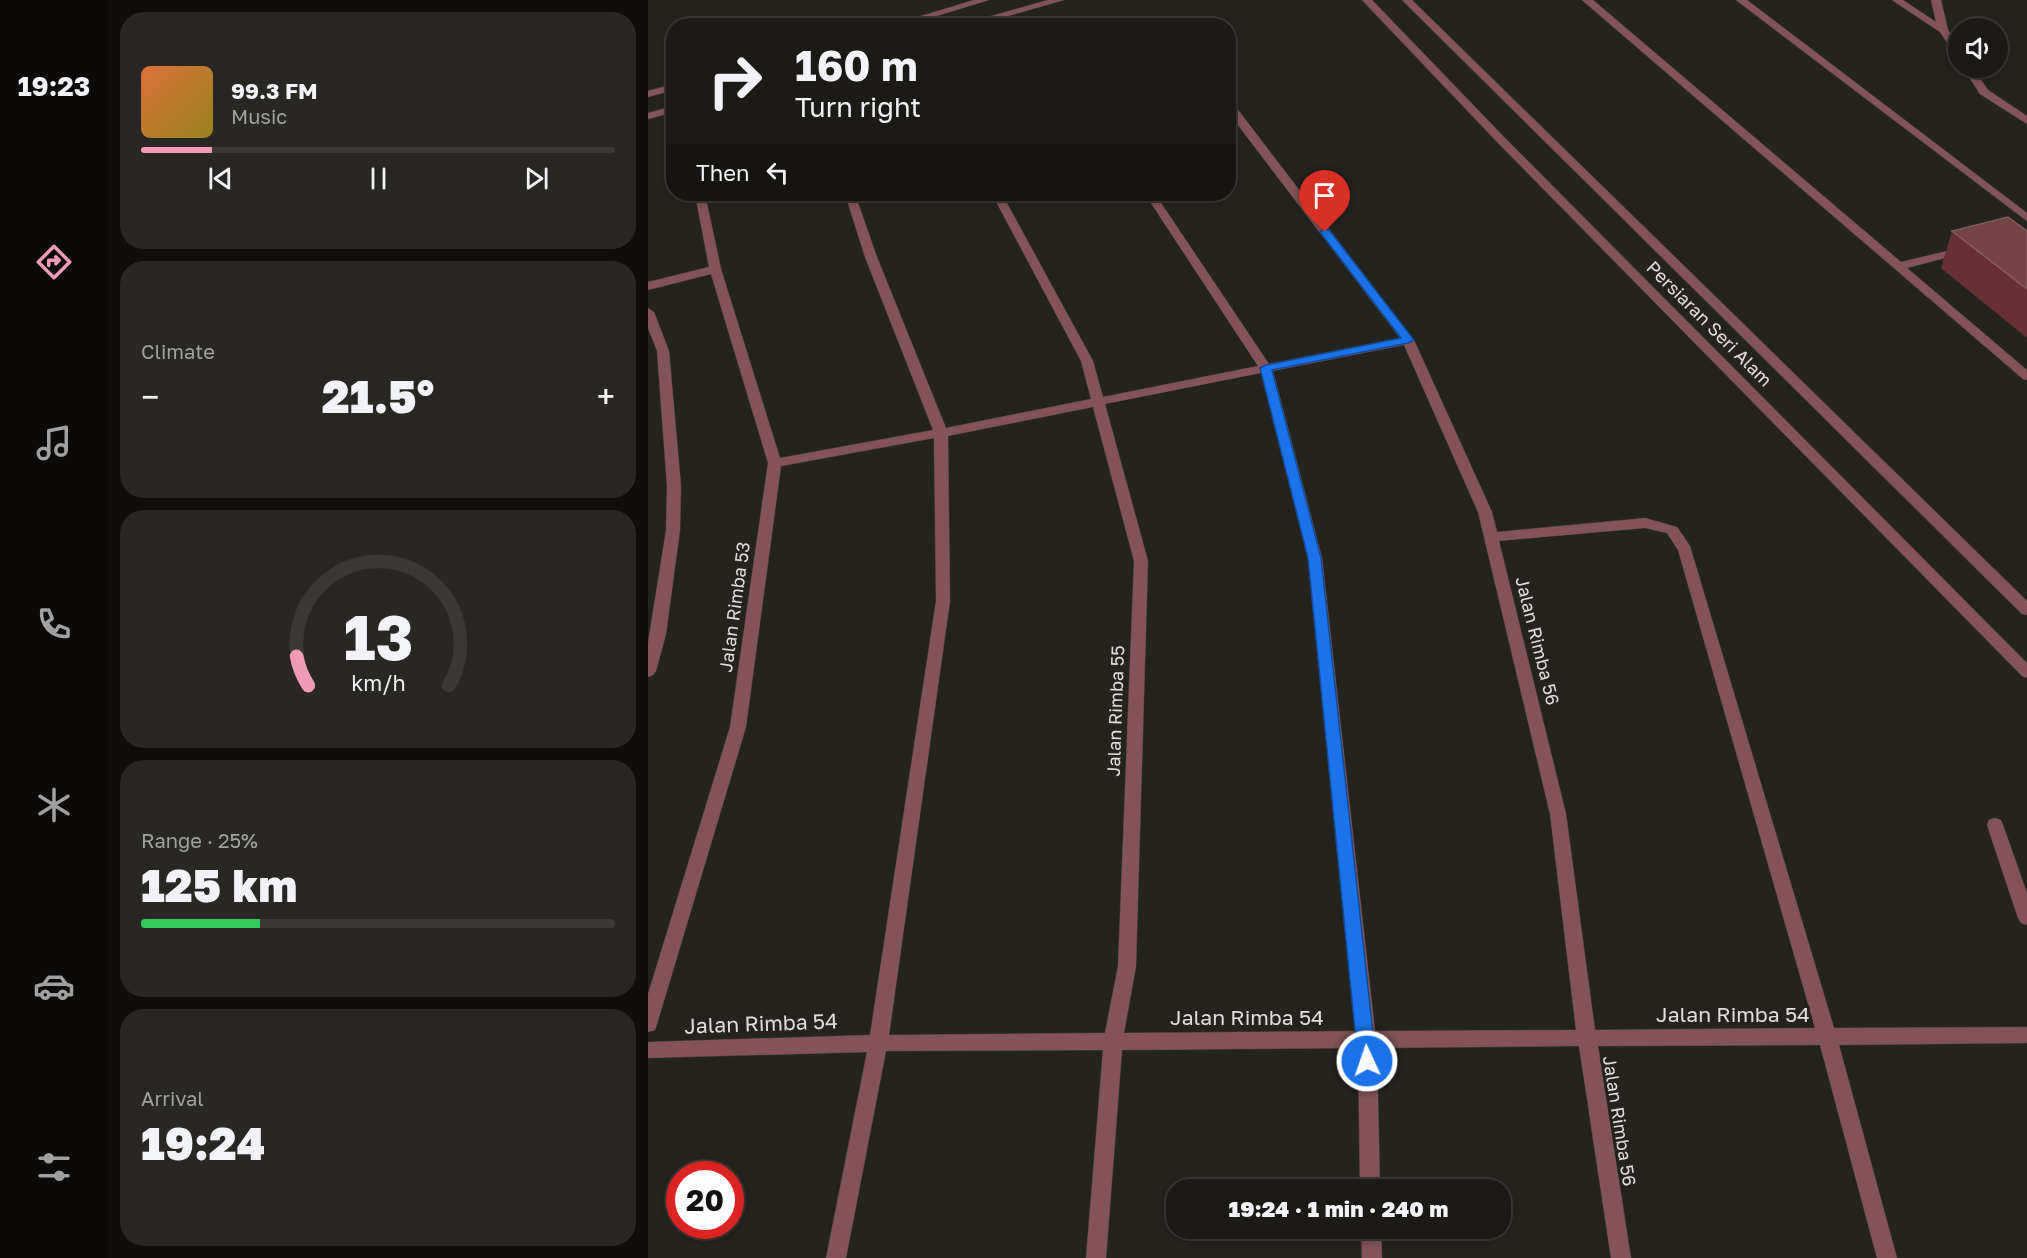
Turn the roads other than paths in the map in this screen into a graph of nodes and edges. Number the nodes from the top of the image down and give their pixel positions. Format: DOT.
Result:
graph roads {
  1 [pos="984,0"];
  2 [pos="1059,0"];
  3 [pos="1356,0"];
  4 [pos="1367,0"];
  5 [pos="1407,0"];
  6 [pos="1587,0"];
  7 [pos="1741,0"];
  8 [pos="1897,0"];
  9 [pos="1936,0"];
  10 [pos="1382,15"];
  11 [pos="920,18"];
  12 [pos="990,18"];
  13 [pos="1943,30"];
  14 [pos="1948,38"];
  15 [pos="1975,78"];
  16 [pos="666,89"];
  17 [pos="648,94"];
  18 [pos="666,111"];
  19 [pos="1236,114"];
  20 [pos="648,117"];
  21 [pos="2027,121"];
  22 [pos="701,201"];
  23 [pos="852,201"];
  24 [pos="1001,201"];
  25 [pos="1155,201"];
  26 [pos="2027,218"];
  27 [pos="1973,248"];
  28 [pos="1897,267"];
  29 [pos="715,268"];
  30 [pos="648,286"];
  31 [pos="648,312"];
  32 [pos="1408,340"];
  33 [pos="1266,368"];
  34 [pos="2027,376"];
  35 [pos="1098,401"];
  36 [pos="941,433"];
  37 [pos="775,463"];
  38 [pos="1492,537"];
  39 [pos="2027,610"];
  40 [pos="648,671"];
  41 [pos="2027,672"];
  42 [pos="1995,825"];
  43 [pos="2027,918"];
  44 [pos="648,1024"];
  45 [pos="2027,1035"];
  46 [pos="1827,1037"];
  47 [pos="1587,1039"];
  48 [pos="1366,1040"];
  49 [pos="1113,1042"];
  50 [pos="878,1043"];
  51 [pos="648,1050"];
  52 [pos="1370,1179"];
  53 [pos="1371,1239"];
  54 [pos="836,1258"];
  55 [pos="1096,1258"];
  56 [pos="1372,1258"];
  57 [pos="1621,1258"];
  58 [pos="1887,1258"];
  1 -- 11 [label="street"];
  2 -- 12 [label="street"];
  3 -- 10 [label="street"];
  4 -- 10 [label="street, Persiaran Seri Alam"];
  5 -- 39 [label="street, Persiaran Seri Alam"];
  6 -- 28 [label="street"];
  7 -- 26 [label="street"];
  8 -- 13 [label="street"];
  9 -- 13 [label="street"];
  10 -- 41 [label="street, Persiaran Seri Alam"];
  13 -- 14 [label="street"];
  15 -- 21 [label="street"];
  16 -- 17 [label="street"];
  18 -- 20 [label="street"];
  19 -- 32 [label="street, Jalan Rimba 56"];
  22 -- 29 [label="street, Jalan Rimba 53"];
  23 -- 36 [label="street"];
  24 -- 35 [label="street, Jalan Rimba 55"];
  25 -- 33 [label="street"];
  27 -- 28 [label="street"];
  28 -- 34 [label="street"];
  29 -- 30 [label="street"];
  29 -- 37 [label="street, Jalan Rimba 53"];
  31 -- 40 [label="street"];
  32 -- 33 [label="street"];
  32 -- 38 [label="street, Jalan Rimba 56"];
  33 -- 35 [label="street"];
  33 -- 48 [label="street"];
  35 -- 36 [label="street"];
  35 -- 49 [label="street, Jalan Rimba 55"];
  36 -- 37 [label="street"];
  36 -- 50 [label="street"];
  37 -- 44 [label="street, Jalan Rimba 53"];
  38 -- 46 [label="street"];
  38 -- 47 [label="street, Jalan Rimba 56"];
  42 -- 43 [label="street"];
  45 -- 46 [label="street, Jalan Rimba 54"];
  46 -- 47 [label="street, Jalan Rimba 54"];
  46 -- 58 [label="street"];
  47 -- 48 [label="street, Jalan Rimba 54"];
  47 -- 57 [label="street, Jalan Rimba 56"];
  48 -- 49 [label="street, Jalan Rimba 54"];
  48 -- 52 [label="street"];
  49 -- 50 [label="street, Jalan Rimba 54"];
  49 -- 55 [label="street, Jalan Rimba 55"];
  50 -- 51 [label="street, Jalan Rimba 54"];
  50 -- 54 [label="street"];
  53 -- 56 [label="street"];
}
